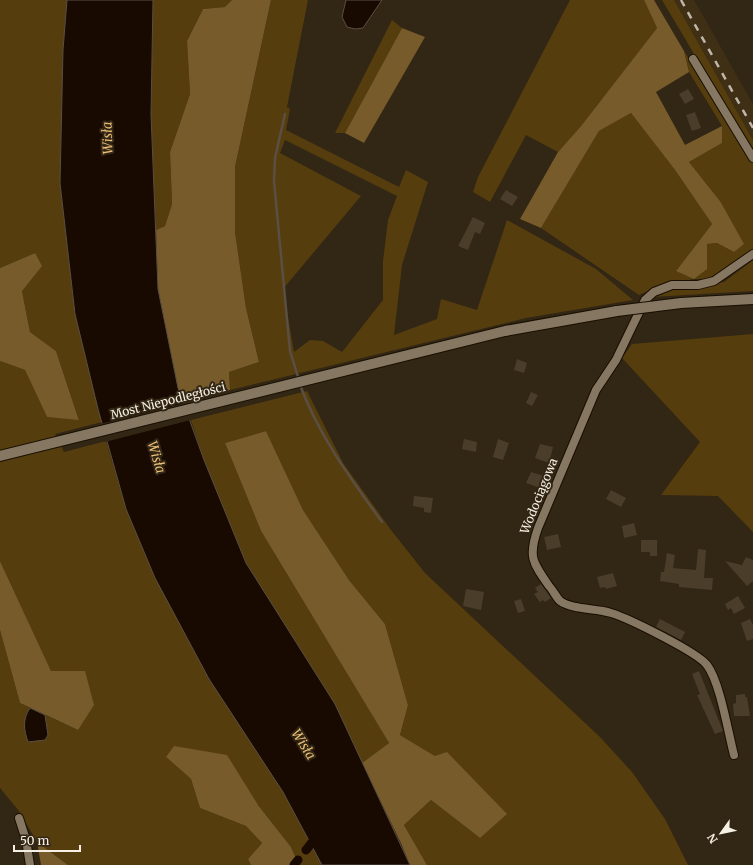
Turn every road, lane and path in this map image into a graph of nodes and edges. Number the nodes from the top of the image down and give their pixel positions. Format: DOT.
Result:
graph roads {
  1 [pos="693,59"];
  2 [pos="753,158"];
  3 [pos="753,254"];
  4 [pos="753,299"];
  5 [pos="0,456"];
  6 [pos="734,755"];
  7 [pos="19,818"];
  8 [pos="30,865"];
  1 -- 2 [label="street"];
  3 -- 6 [label="street, Wodociągowa"];
  4 -- 5 [label="main road, Most Niepodległości, bridge"];
  7 -- 8 [label="street"];
}
